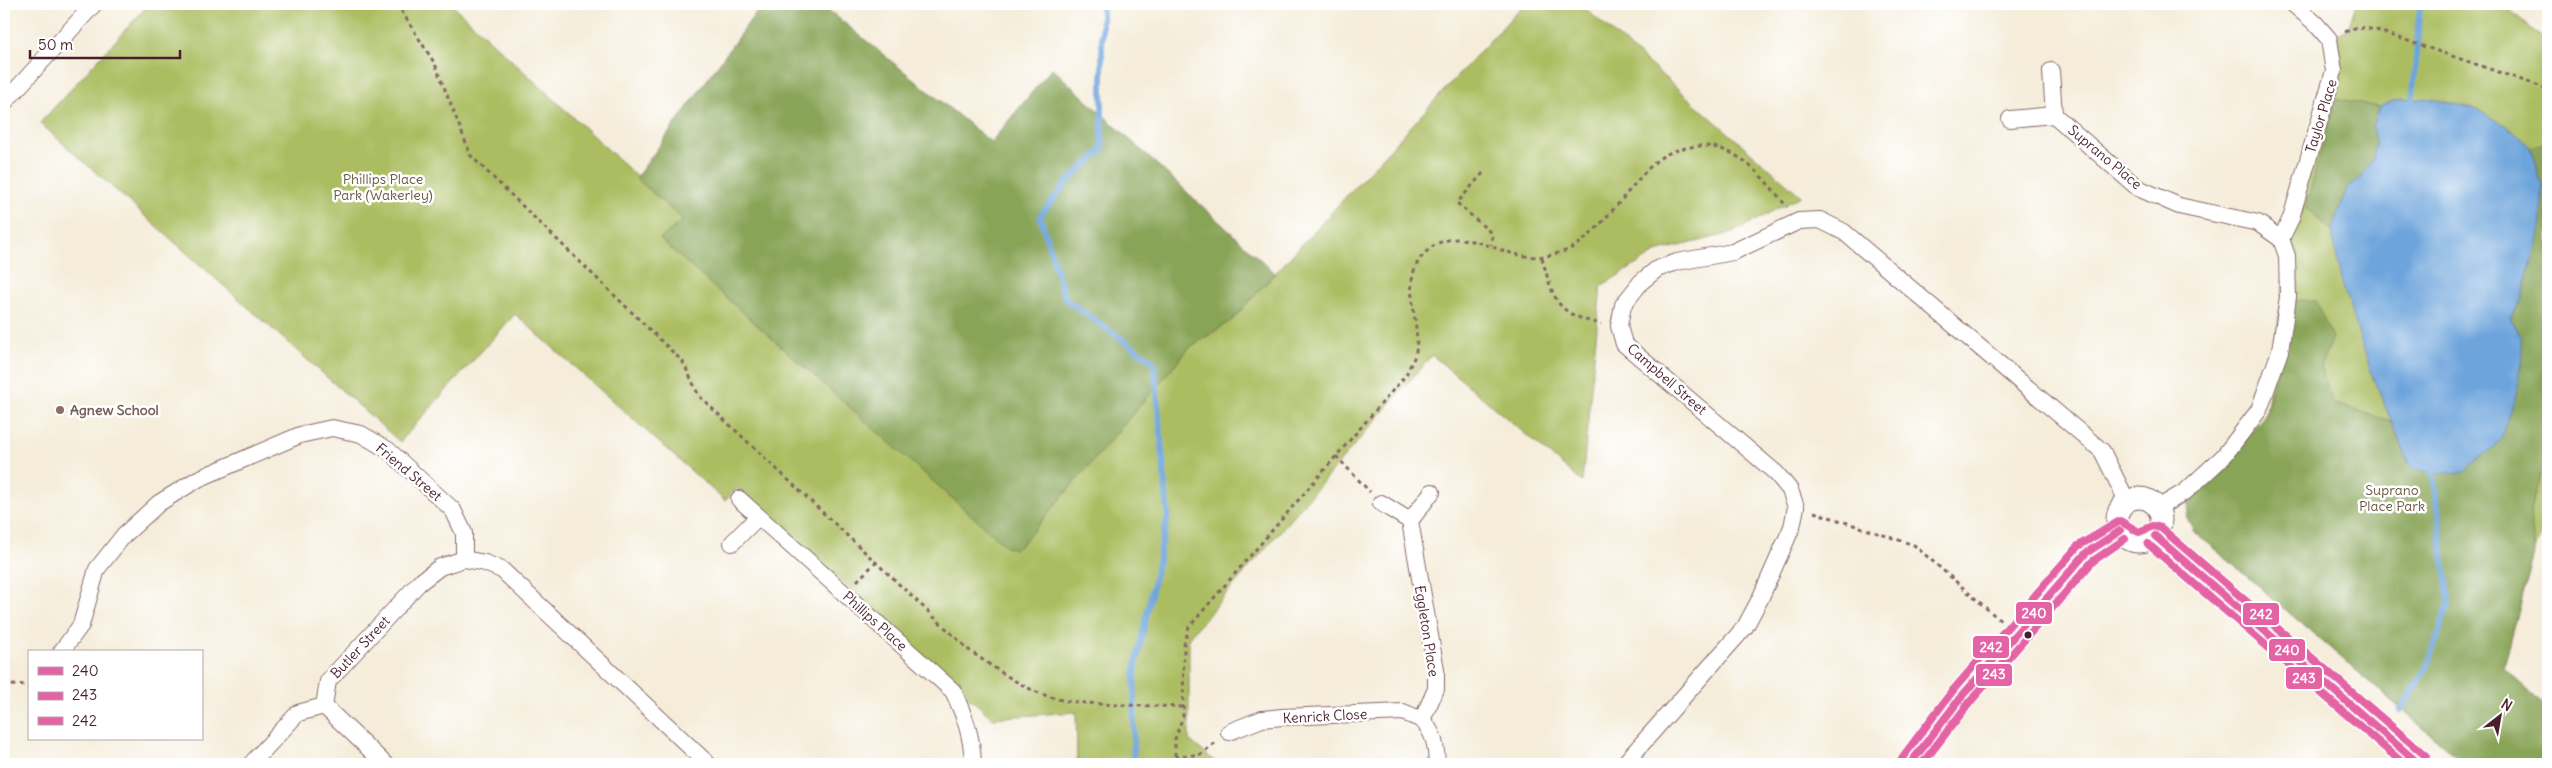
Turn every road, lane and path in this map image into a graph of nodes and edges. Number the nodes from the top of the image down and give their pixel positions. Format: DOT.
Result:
graph roads {
  1 [pos="94,4"];
  2 [pos="397,4"];
  3 [pos="2293,4"];
  4 [pos="2329,39"];
  5 [pos="2051,71"];
  6 [pos="2548,89"];
  7 [pos="4,103"];
  8 [pos="2054,115"];
  9 [pos="2010,119"];
  10 [pos="1483,173"];
  11 [pos="1799,221"];
  12 [pos="2281,239"];
  13 [pos="1491,245"];
  14 [pos="1542,258"];
  15 [pos="1619,326"];
  16 [pos="1336,456"];
  17 [pos="1432,492"];
  18 [pos="739,499"];
  19 [pos="2127,501"];
  20 [pos="1381,503"];
  21 [pos="1796,507"];
  22 [pos="2158,508"];
  23 [pos="758,517"];
  24 [pos="1410,521"];
  25 [pos="2120,532"];
  26 [pos="2155,536"];
  27 [pos="732,543"];
  28 [pos="464,559"];
  29 [pos="876,562"];
  30 [pos="845,594"];
  31 [pos="2001,621"];
  32 [pos="62,650"];
  33 [pos="28,686"];
  34 [pos="4,687"];
  35 [pos="324,706"];
  36 [pos="1184,707"];
  37 [pos="1422,720"];
  38 [pos="1228,732"];
  39 [pos="1175,757"];
  40 [pos="251,764"];
  41 [pos="385,764"];
  42 [pos="708,764"];
  43 [pos="973,764"];
  44 [pos="1175,764"];
  45 [pos="1437,764"];
  46 [pos="1624,764"];
  47 [pos="1910,764"];
  48 [pos="2419,764"];
  1 -- 7 [label="street"];
  2 -- 29 [label="path"];
  3 -- 4 [label="street"];
  4 -- 6 [label="path"];
  4 -- 12 [label="street, Taylor Place"];
  5 -- 8 [label="street"];
  8 -- 9 [label="street"];
  8 -- 12 [label="street, Suprano Place"];
  10 -- 13 [label="path"];
  11 -- 14 [label="path"];
  11 -- 15 [label="street"];
  11 -- 19 [label="street"];
  12 -- 22 [label="street"];
  13 -- 14 [label="path"];
  13 -- 16 [label="path"];
  14 -- 15 [label="path"];
  15 -- 21 [label="street, Campbell Street"];
  16 -- 20 [label="path"];
  16 -- 36 [label="path"];
  17 -- 24 [label="street"];
  18 -- 23 [label="street, Phillips Place"];
  19 -- 22 [label="street"];
  19 -- 25 [label="street"];
  20 -- 24 [label="street"];
  21 -- 31 [label="path"];
  21 -- 46 [label="street"];
  22 -- 26 [label="street"];
  23 -- 27 [label="street"];
  23 -- 30 [label="street, Phillips Place"];
  24 -- 37 [label="street, Eggleton Place"];
  25 -- 26 [label="street"];
  25 -- 47 [label="street"];
  26 -- 48 [label="street"];
  28 -- 32 [label="street, Friend Street"];
  28 -- 35 [label="street, Butler Street"];
  28 -- 42 [label="street"];
  29 -- 30 [label="path"];
  29 -- 36 [label="path"];
  30 -- 43 [label="street, Phillips Place"];
  33 -- 34 [label="path"];
  35 -- 40 [label="street"];
  35 -- 41 [label="street"];
  36 -- 39 [label="path"];
  37 -- 38 [label="street, Kenrick Close"];
  37 -- 45 [label="street"];
  38 -- 39 [label="path"];
  39 -- 44 [label="path"];
}
